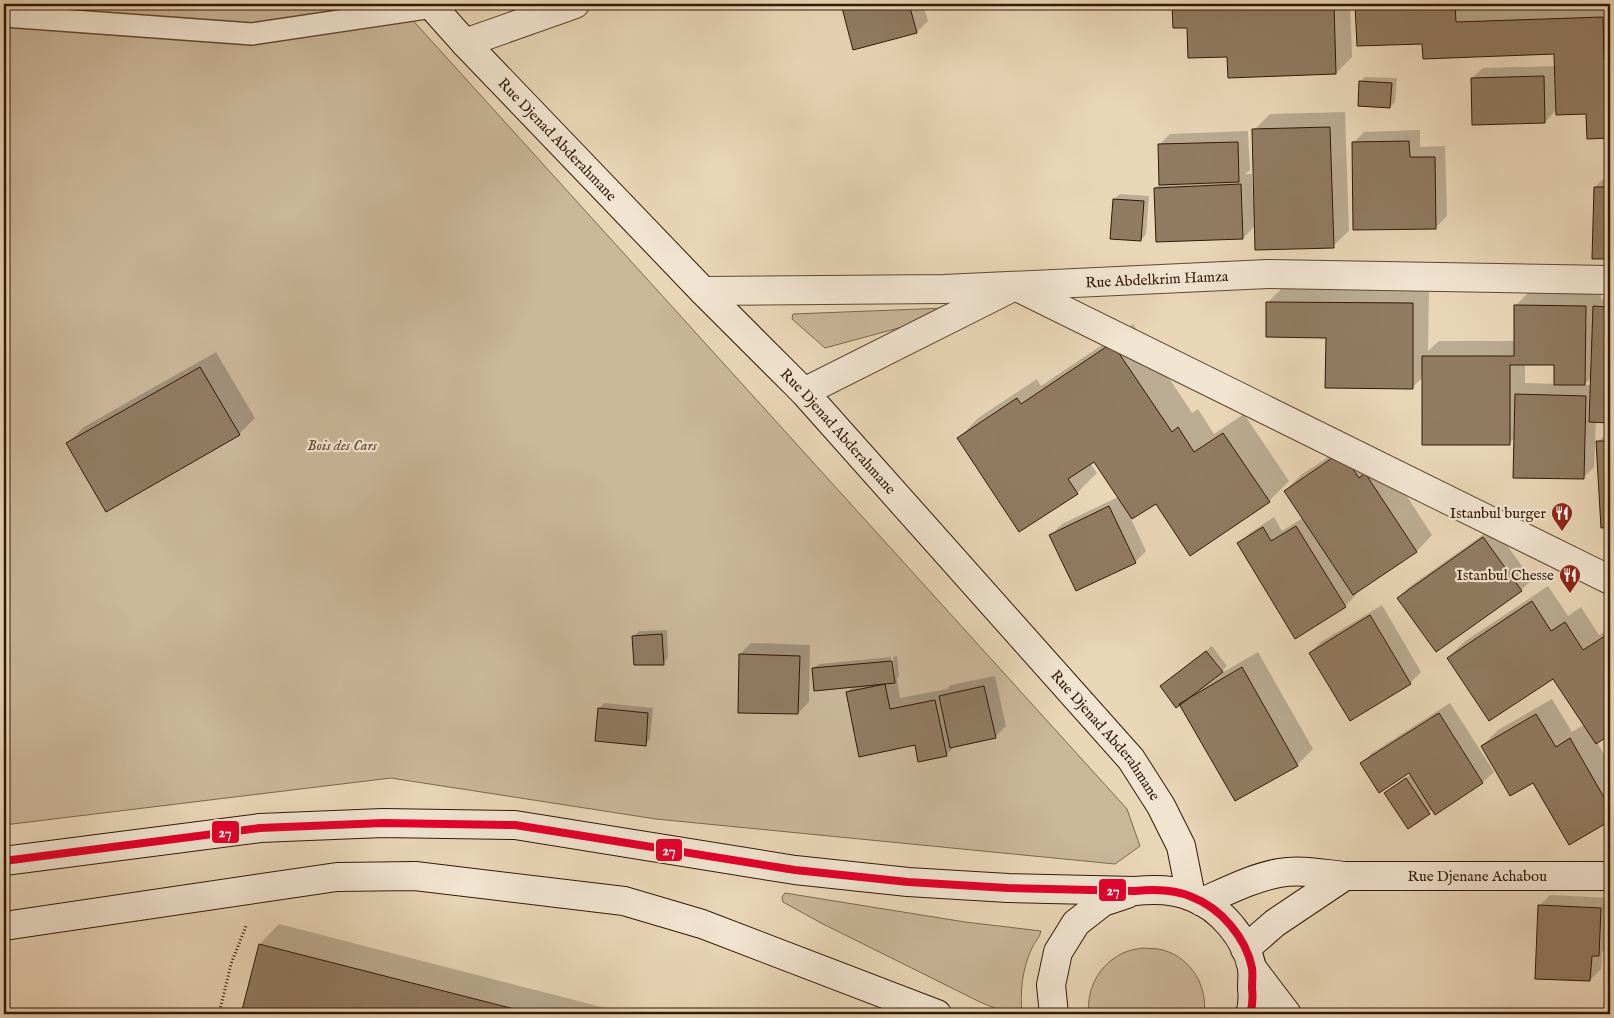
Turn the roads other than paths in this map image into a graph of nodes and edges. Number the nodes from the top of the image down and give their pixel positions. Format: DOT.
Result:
graph roads {
  1 [pos="575,4"];
  2 [pos="432,5"];
  3 [pos="4,16"];
  4 [pos="464,43"];
  5 [pos="1610,280"];
  6 [pos="1015,286"];
  7 [pos="703,291"];
  8 [pos="804,392"];
  9 [pos="1610,580"];
  10 [pos="4,861"];
  11 [pos="1345,876"];
  12 [pos="1610,876"];
  13 [pos="1135,891"];
  14 [pos="1197,899"];
  15 [pos="4,926"];
  16 [pos="1249,959"];
  17 [pos="937,1014"];
  18 [pos="1054,1014"];
  19 [pos="1250,1014"];
  20 [pos="1288,1014"];
  1 -- 4 [label="street"];
  2 -- 3 [label="lane"];
  2 -- 4 [label="street, Rue Djenad Abderahmane"];
  4 -- 7 [label="street, Rue Djenad Abderahmane"];
  5 -- 6 [label="street, Rue Abdelkrim Hamza"];
  6 -- 7 [label="street, Rue Abdelkrim Hamza"];
  6 -- 8 [label="street"];
  6 -- 9 [label="street"];
  7 -- 8 [label="street, Rue Djenad Abderahmane"];
  8 -- 14 [label="street, Rue Djenad Abderahmane"];
  10 -- 13 [label="street"];
  11 -- 12 [label="street, Rue Djenane Achabou"];
  11 -- 14 [label="street, Rue Djenane Achabou"];
  11 -- 16 [label="street"];
  13 -- 14 [label="street"];
  13 -- 18 [label="street"];
  14 -- 16 [label="street"];
  15 -- 17 [label="street"];
  16 -- 19 [label="street"];
  16 -- 20 [label="street"];
}
